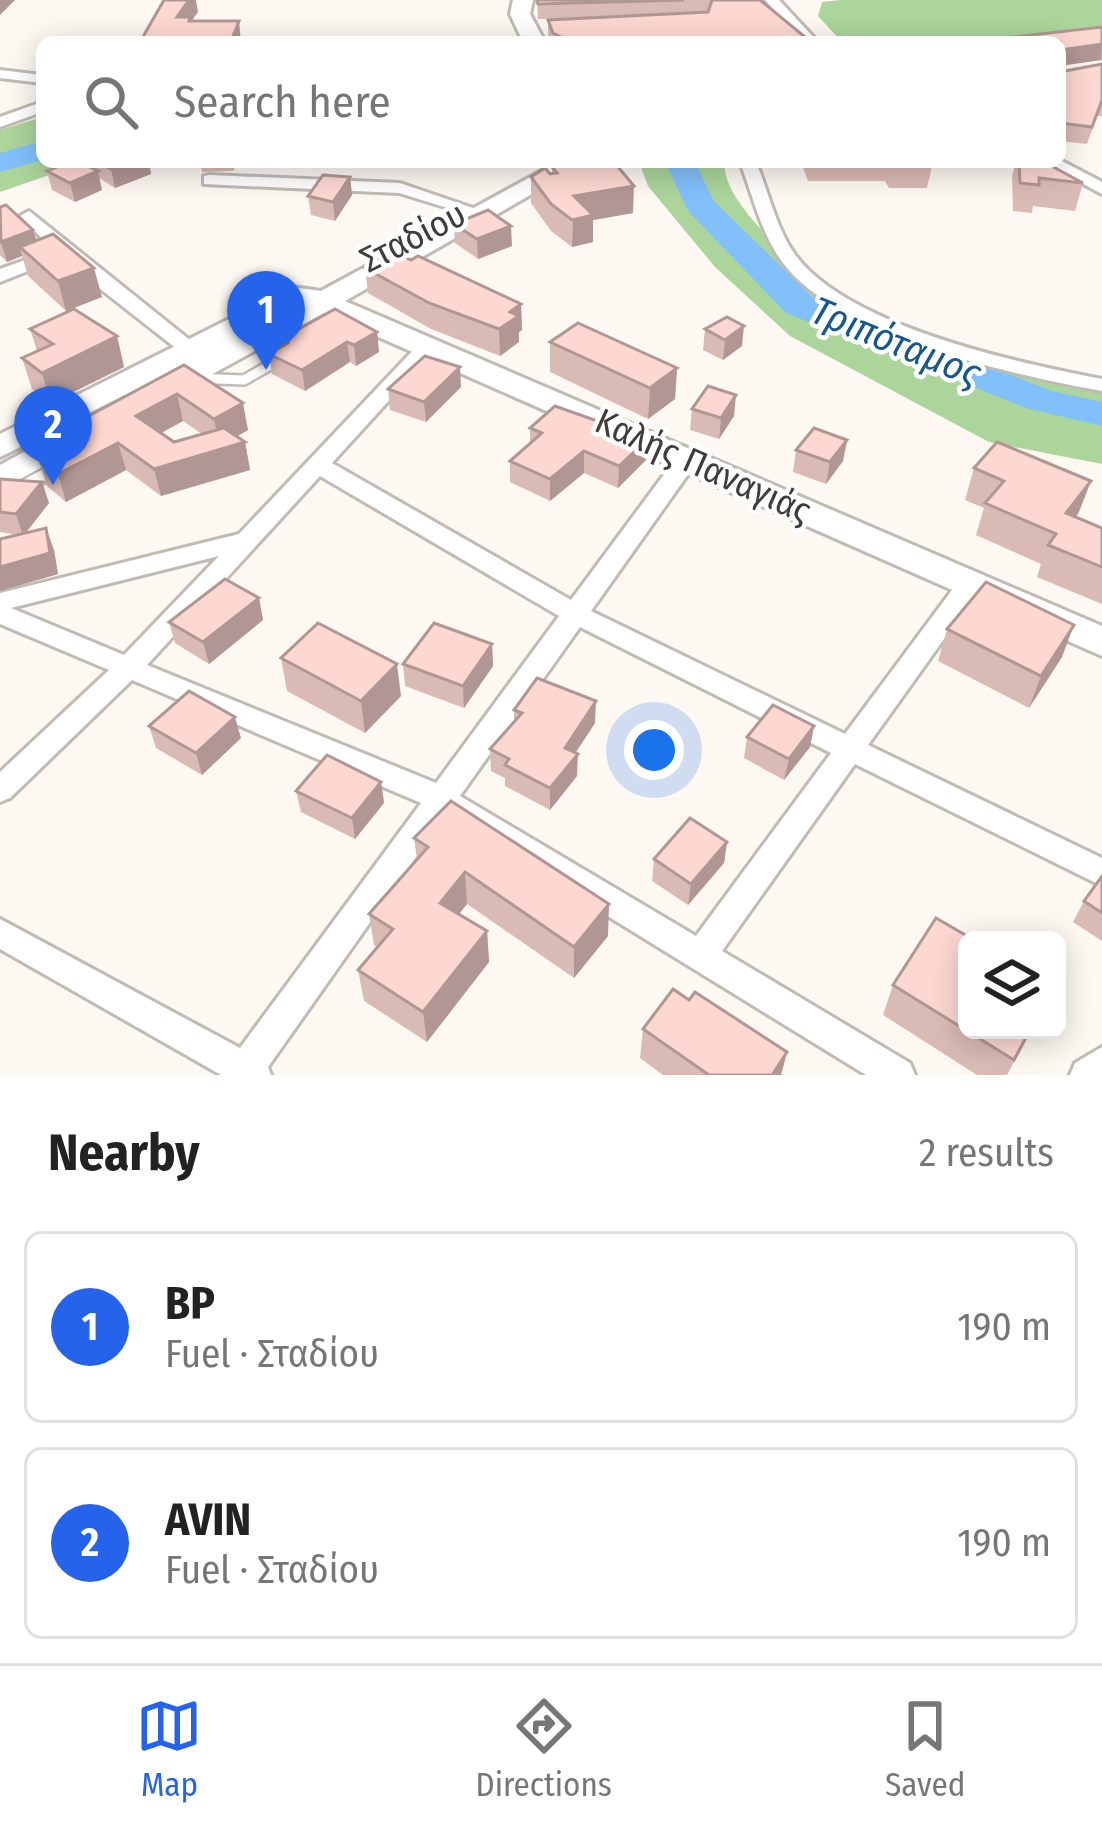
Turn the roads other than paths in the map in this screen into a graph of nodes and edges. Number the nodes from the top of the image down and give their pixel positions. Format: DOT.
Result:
graph roads {
  1 [pos="523,0"];
  2 [pos="772,0"];
  3 [pos="536,32"];
  4 [pos="806,36"];
  5 [pos="0,74"];
  6 [pos="36,78"];
  7 [pos="36,109"];
  8 [pos="0,122"];
  9 [pos="557,168"];
  10 [pos="565,168"];
  11 [pos="751,168"];
  12 [pos="1062,168"];
  13 [pos="210,179"];
  14 [pos="1102,189"];
  15 [pos="467,209"];
  16 [pos="29,216"];
  17 [pos="64,251"];
  18 [pos="0,276"];
  19 [pos="314,297"];
  20 [pos="427,347"];
  21 [pos="189,364"];
  22 [pos="1102,385"];
  23 [pos="0,448"];
  24 [pos="688,458"];
  25 [pos="316,464"];
  26 [pos="0,483"];
  27 [pos="251,540"];
  28 [pos="970,584"];
  29 [pos="0,602"];
  30 [pos="0,614"];
  31 [pos="574,614"];
  32 [pos="1102,642"];
  33 [pos="131,665"];
  34 [pos="849,749"];
  35 [pos="0,790"];
  36 [pos="438,797"];
  37 [pos="1102,873"];
  38 [pos="0,933"];
  39 [pos="701,954"];
  40 [pos="1102,1064"];
  41 [pos="246,1073"];
  42 [pos="898,1075"];
  43 [pos="1087,1075"];
  1 -- 3 [label="main road"];
  2 -- 4 [label="street"];
  5 -- 6 [label="street"];
  7 -- 8 [label="street"];
  9 -- 15 [label="main road, Σταδίου"];
  10 -- 19 [label="main road, Σταδίου"];
  11 -- 22 [label="street"];
  12 -- 14 [label="street"];
  13 -- 15 [label="street"];
  15 -- 19 [label="main road, Σταδίου"];
  16 -- 17 [label="street"];
  17 -- 18 [label="street"];
  17 -- 21 [label="street"];
  19 -- 20 [label="main road, Καλής Παναγιάς"];
  19 -- 21 [label="main road, Σταδίου"];
  19 -- 21 [label="main road, Σταδίου"];
  20 -- 24 [label="main road, Καλής Παναγιάς"];
  20 -- 25 [label="street"];
  21 -- 23 [label="main road, Σταδίου"];
  21 -- 26 [label="main road, Σταδίου"];
  24 -- 28 [label="main road, Καλής Παναγιάς"];
  24 -- 31 [label="street"];
  25 -- 27 [label="street"];
  25 -- 31 [label="street"];
  27 -- 29 [label="street"];
  27 -- 33 [label="street"];
  28 -- 32 [label="main road, Καλής Παναγιάς"];
  28 -- 34 [label="street"];
  30 -- 33 [label="street"];
  31 -- 34 [label="street"];
  31 -- 36 [label="street"];
  33 -- 35 [label="street"];
  33 -- 36 [label="street"];
  34 -- 37 [label="street"];
  34 -- 39 [label="street"];
  36 -- 39 [label="street"];
  36 -- 41 [label="street"];
  38 -- 41 [label="street"];
  39 -- 42 [label="street"];
  40 -- 43 [label="street"];
}
